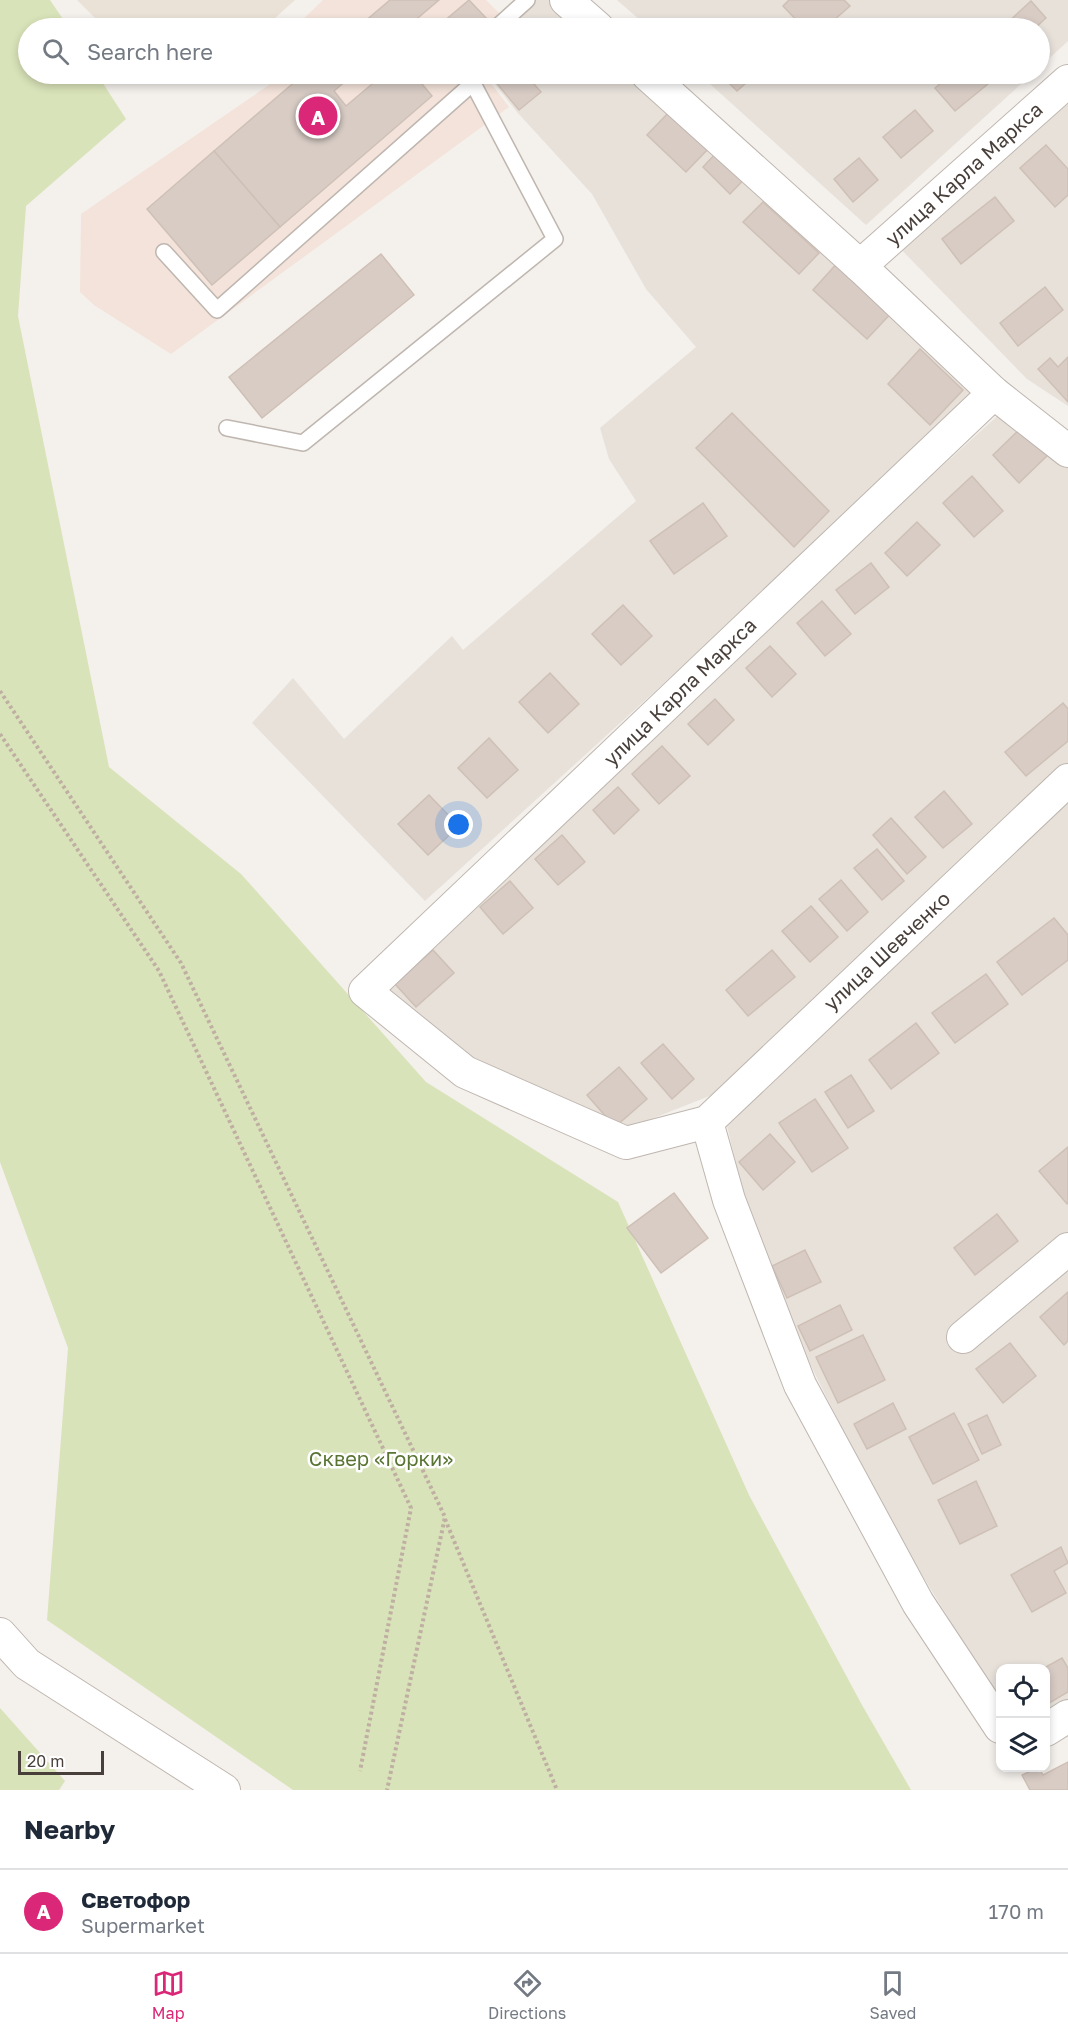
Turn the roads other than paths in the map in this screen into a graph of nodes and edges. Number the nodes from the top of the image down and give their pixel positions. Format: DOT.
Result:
graph roads {
  1 [pos="527,0"];
  2 [pos="566,0"];
  3 [pos="507,18"];
  4 [pos="587,18"];
  5 [pos="1068,81"];
  6 [pos="463,84"];
  7 [pos="473,84"];
  8 [pos="658,84"];
  9 [pos="164,252"];
  10 [pos="860,266"];
  11 [pos="994,393"];
  12 [pos="227,428"];
  13 [pos="1068,451"];
  14 [pos="1068,780"];
  15 [pos="706,1122"];
  16 [pos="1068,1249"];
  17 [pos="963,1337"];
  18 [pos="0,1634"];
  19 [pos="1068,1716"];
  20 [pos="996,1721"];
  21 [pos="1050,1727"];
  22 [pos="224,1790"];
  1 -- 3 [label="lane"];
  2 -- 4 [label="street"];
  5 -- 10 [label="street, улица Карла Маркса"];
  6 -- 9 [label="lane"];
  7 -- 12 [label="lane"];
  8 -- 10 [label="street"];
  10 -- 11 [label="street"];
  11 -- 13 [label="street"];
  11 -- 15 [label="street, улица Карла Маркса"];
  14 -- 15 [label="street, улица Шевченко"];
  15 -- 20 [label="street"];
  16 -- 17 [label="street"];
  18 -- 22 [label="street"];
  19 -- 21 [label="street"];
}
